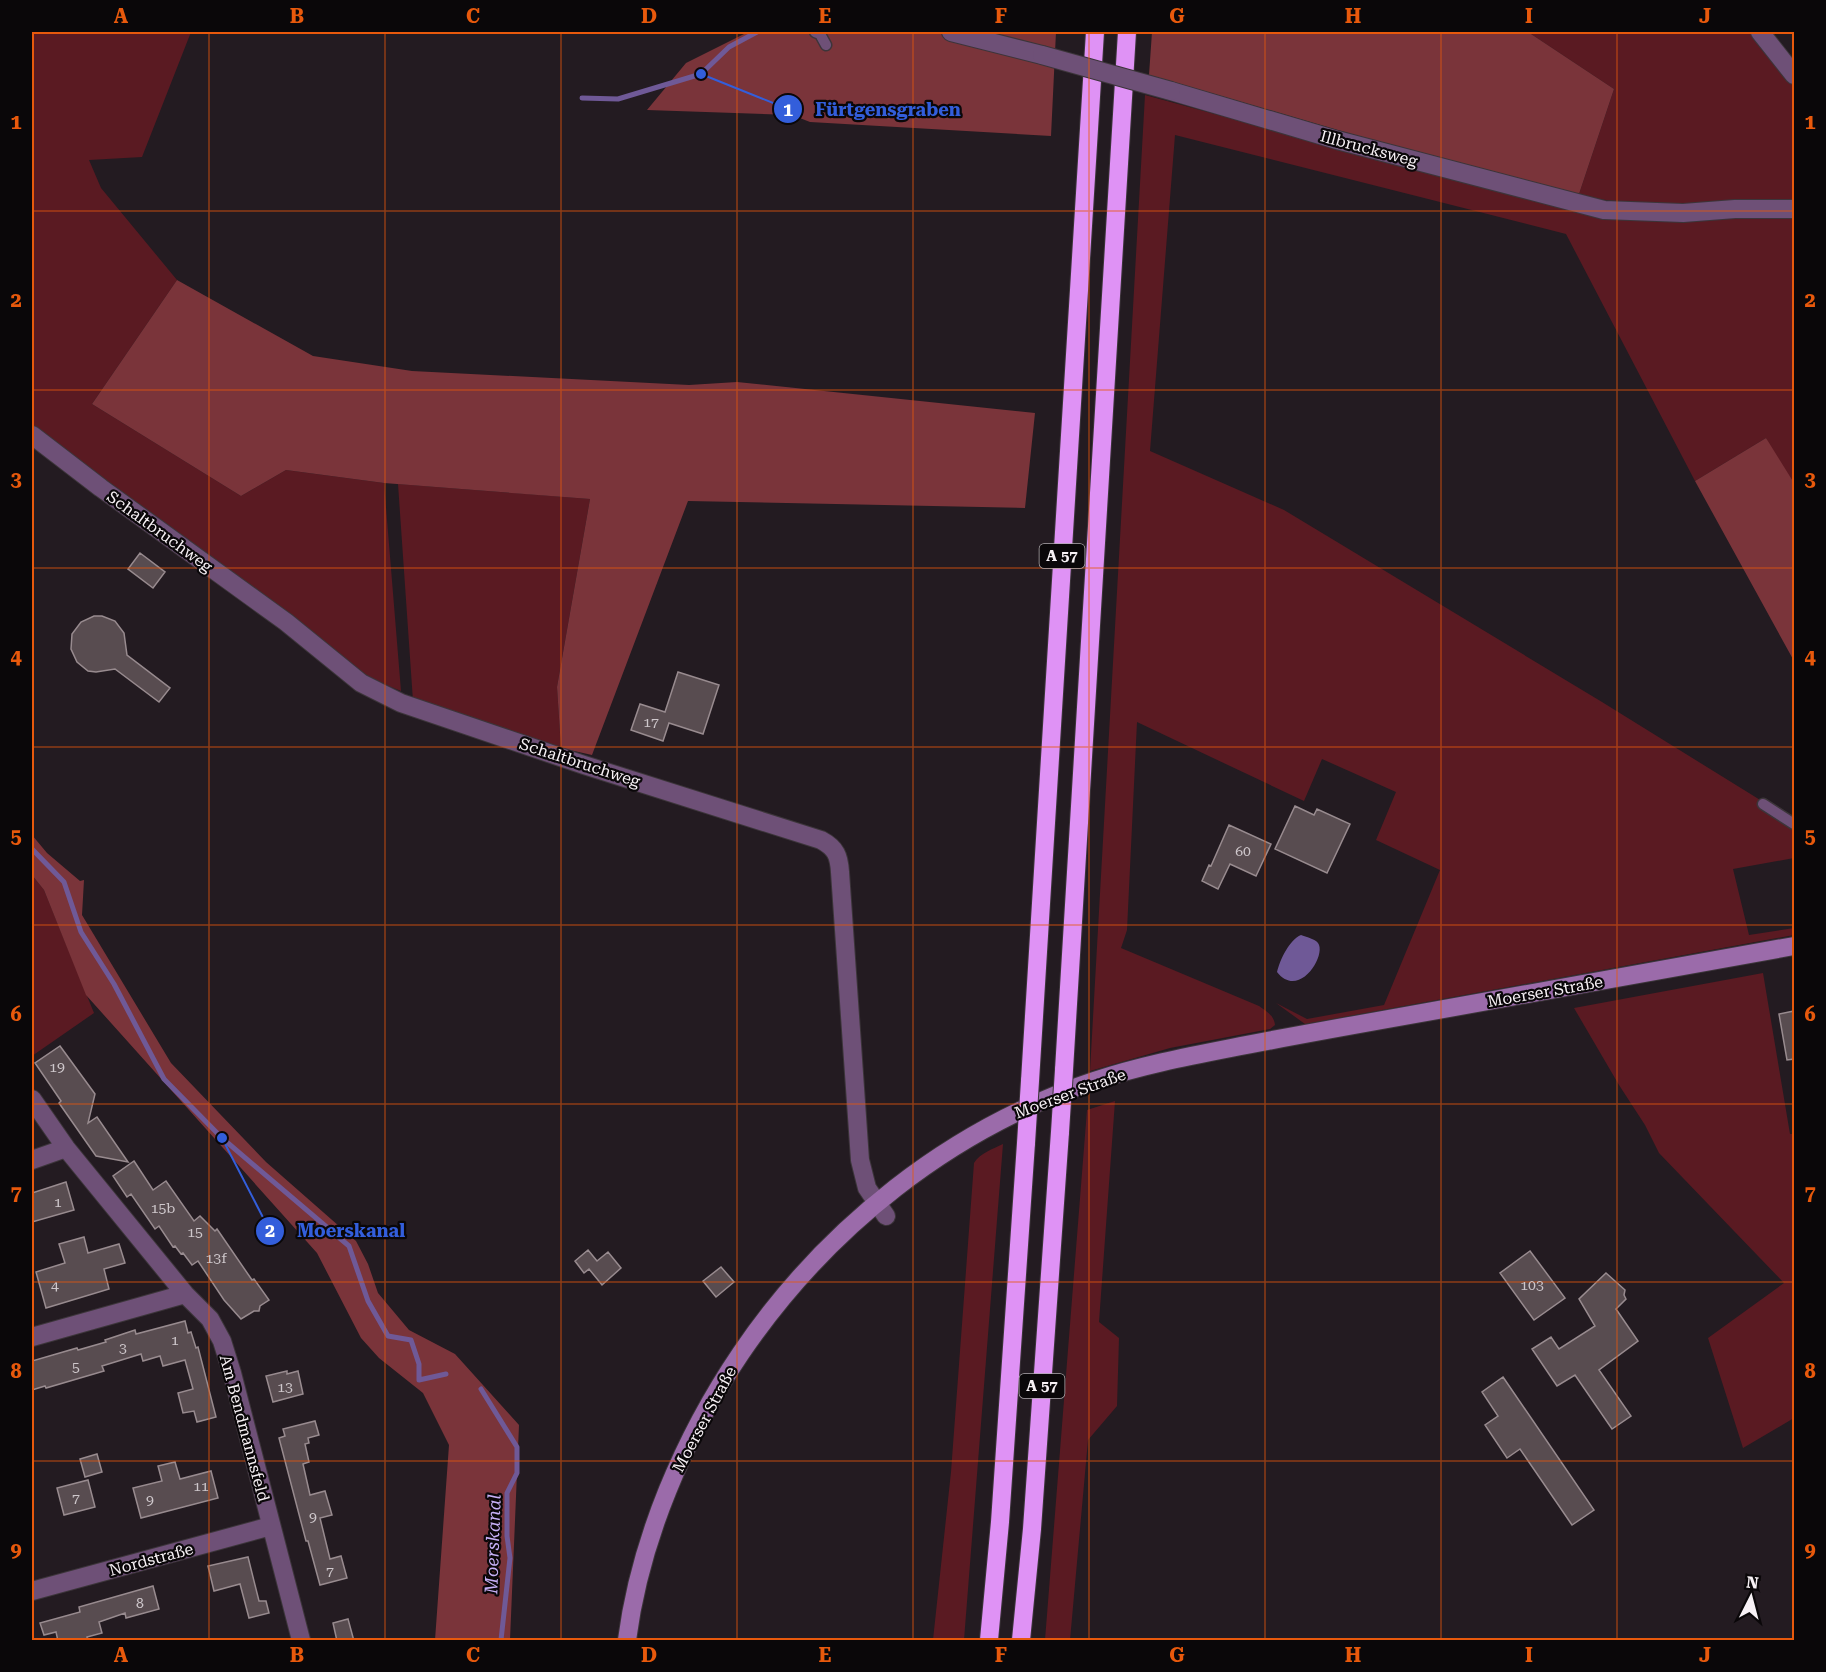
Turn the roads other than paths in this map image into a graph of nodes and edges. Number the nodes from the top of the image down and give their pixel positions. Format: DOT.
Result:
graph roads {
  1 [pos="814,32"];
  2 [pos="951,32"];
  3 [pos="1095,32"];
  4 [pos="1127,32"];
  5 [pos="1760,32"];
  6 [pos="826,45"];
  7 [pos="1794,75"];
  8 [pos="1794,209"];
  9 [pos="32,435"];
  10 [pos="1764,804"];
  11 [pos="1794,824"];
  12 [pos="1794,946"];
  13 [pos="32,1099"];
  14 [pos="66,1148"];
  15 [pos="32,1160"];
  16 [pos="881,1209"];
  17 [pos="185,1294"];
  18 [pos="32,1337"];
  19 [pos="271,1526"];
  20 [pos="32,1591"];
  21 [pos="301,1641"];
  22 [pos="627,1641"];
  23 [pos="989,1641"];
  24 [pos="1021,1641"];
  1 -- 6 [label="lane"];
  2 -- 8 [label="street, Illbrucksweg, bridge"];
  3 -- 23 [label="highway, A 57, bridge"];
  4 -- 24 [label="highway, A 57, bridge"];
  5 -- 7 [label="street"];
  9 -- 16 [label="street, Schaltbruchweg"];
  10 -- 11 [label="lane"];
  12 -- 16 [label="street, Moerser Straße"];
  13 -- 14 [label="street, Am Bendmannsfeld"];
  14 -- 15 [label="street"];
  14 -- 17 [label="street, Am Bendmannsfeld"];
  16 -- 22 [label="street, Moerser Straße"];
  17 -- 18 [label="street"];
  17 -- 19 [label="street, Am Bendmannsfeld"];
  19 -- 20 [label="street, Nordstraße"];
  19 -- 21 [label="street, Am Bendmannsfeld"];
}
